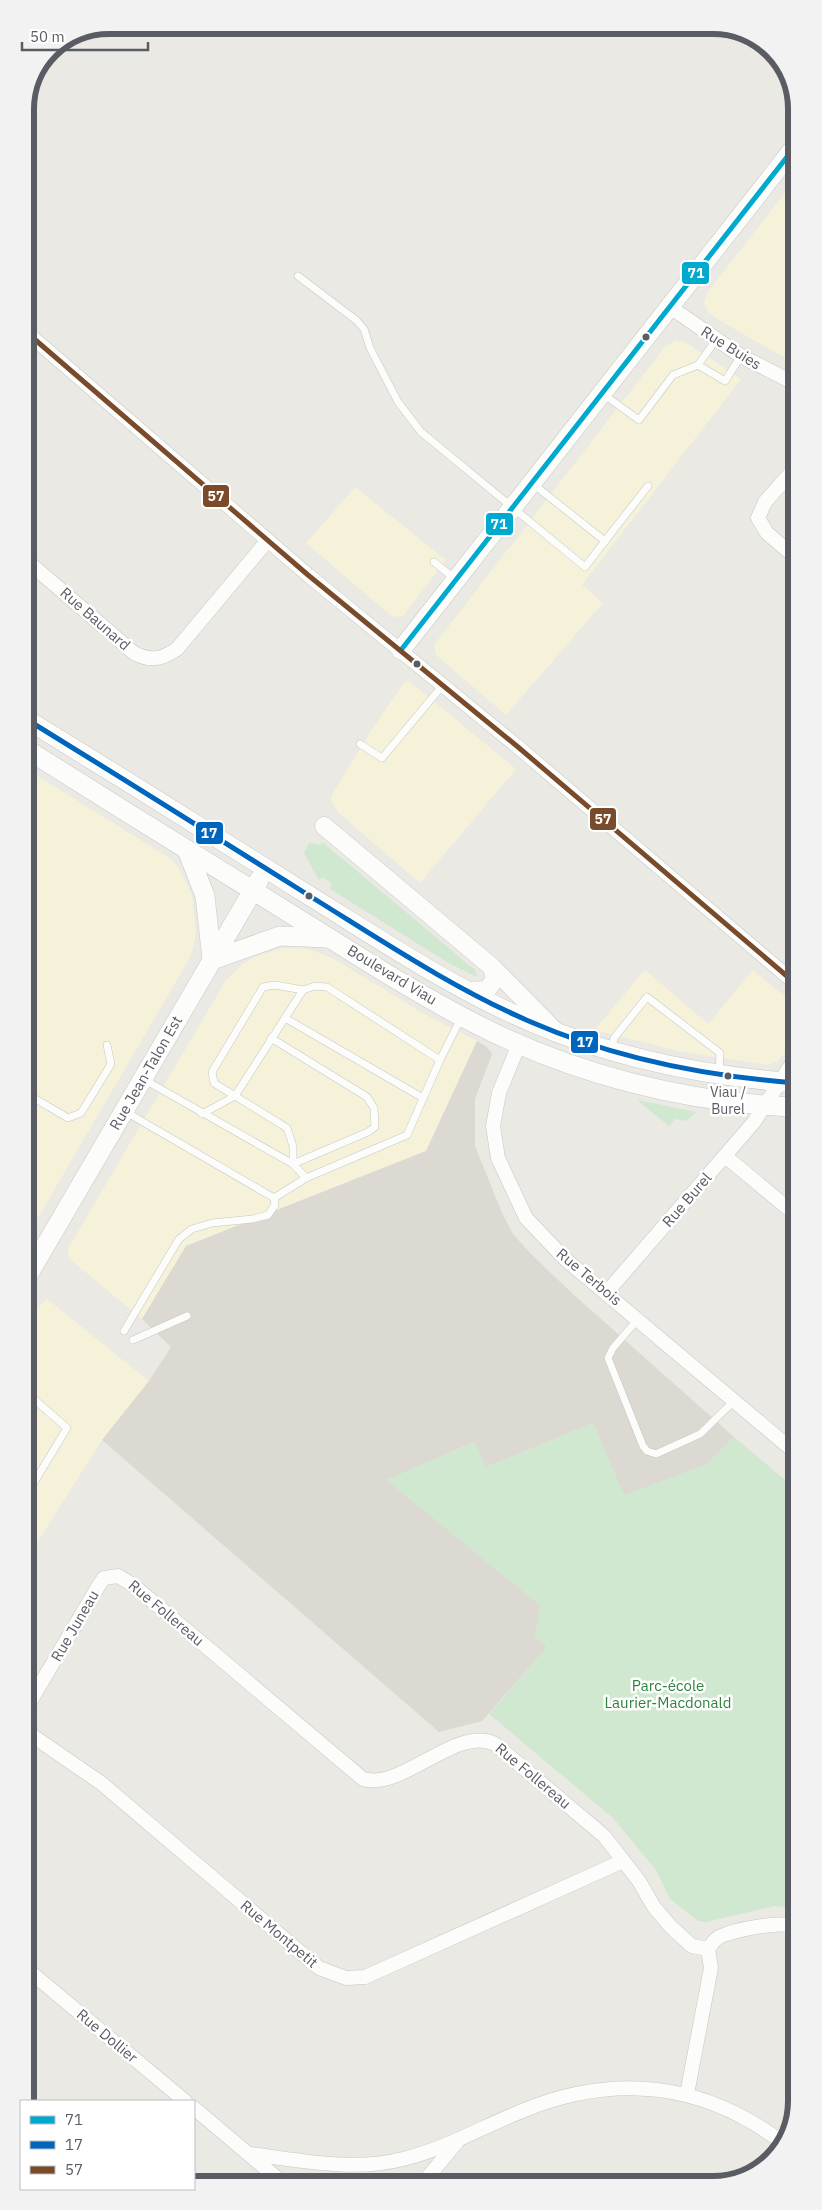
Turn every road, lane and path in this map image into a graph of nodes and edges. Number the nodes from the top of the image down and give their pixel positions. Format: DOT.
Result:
graph roads {
  1 [pos="788,156"];
  2 [pos="298,276"];
  3 [pos="670,307"];
  4 [pos="34,338"];
  5 [pos="716,340"];
  6 [pos="741,356"];
  7 [pos="698,365"];
  8 [pos="788,380"];
  9 [pos="603,394"];
  10 [pos="788,476"];
  11 [pos="532,484"];
  12 [pos="648,486"];
  13 [pos="513,509"];
  14 [pos="268,540"];
  15 [pos="605,541"];
  16 [pos="788,551"];
  17 [pos="434,562"];
  18 [pos="34,567"];
  19 [pos="457,580"];
  20 [pos="401,650"];
  21 [pos="443,685"];
  22 [pos="34,724"];
  23 [pos="360,744"];
  24 [pos="34,754"];
  25 [pos="324,826"];
  26 [pos="188,850"];
  27 [pos="266,868"];
  28 [pos="252,890"];
  29 [pos="331,938"];
  30 [pos="212,960"];
  31 [pos="492,967"];
  32 [pos="788,977"];
  33 [pos="303,990"];
  34 [pos="467,991"];
  35 [pos="462,1017"];
  36 [pos="285,1018"];
  37 [pos="556,1032"];
  38 [pos="271,1038"];
  39 [pos="519,1044"];
  40 [pos="107,1045"];
  41 [pos="611,1050"];
  42 [pos="440,1060"];
  43 [pos="718,1074"];
  44 [pos="143,1079"];
  45 [pos="788,1082"];
  46 [pos="235,1096"];
  47 [pos="423,1098"];
  48 [pos="34,1099"];
  49 [pos="765,1106"];
  50 [pos="788,1107"];
  51 [pos="124,1111"];
  52 [pos="202,1114"];
  53 [pos="725,1156"];
  54 [pos="293,1164"];
  55 [pos="306,1178"];
  56 [pos="274,1198"];
  57 [pos="788,1208"];
  58 [pos="34,1249"];
  59 [pos="607,1292"];
  60 [pos="188,1316"];
  61 [pos="638,1319"];
  62 [pos="124,1332"];
  63 [pos="133,1340"];
  64 [pos="34,1399"];
  65 [pos="734,1400"];
  66 [pos="788,1446"];
  67 [pos="34,1482"];
  68 [pos="111,1575"];
  69 [pos="34,1695"];
  70 [pos="34,1737"];
  71 [pos="623,1861"];
  72 [pos="788,1925"];
  73 [pos="708,1949"];
  74 [pos="34,1975"];
  75 [pos="687,2094"];
  76 [pos="185,2100"];
  77 [pos="195,2109"];
  78 [pos="777,2139"];
  79 [pos="457,2141"];
  80 [pos="249,2154"];
  81 [pos="275,2176"];
  82 [pos="429,2176"];
  1 -- 3 [label="main road"];
  2 -- 13 [label="lane"];
  3 -- 5 [label="street, Rue Buies"];
  3 -- 9 [label="main road"];
  4 -- 14 [label="street"];
  5 -- 6 [label="street, Rue Buies"];
  5 -- 7 [label="lane"];
  6 -- 7 [label="lane"];
  6 -- 8 [label="street, Rue Buies"];
  7 -- 9 [label="lane"];
  9 -- 11 [label="main road"];
  10 -- 16 [label="street"];
  11 -- 13 [label="main road"];
  11 -- 15 [label="lane"];
  12 -- 15 [label="lane"];
  13 -- 15 [label="lane"];
  13 -- 19 [label="main road"];
  14 -- 18 [label="street, Rue Baunard"];
  14 -- 20 [label="street"];
  17 -- 19 [label="lane"];
  19 -- 20 [label="main road"];
  20 -- 21 [label="street"];
  21 -- 23 [label="lane"];
  21 -- 32 [label="street"];
  22 -- 27 [label="main road, Boulevard Viau"];
  24 -- 26 [label="main road, Boulevard Viau"];
  25 -- 31 [label="street, Boulevard Viau"];
  26 -- 28 [label="main road, Boulevard Viau"];
  26 -- 30 [label="main road"];
  27 -- 28 [label="main road, Rue Jean-Talon Est"];
  27 -- 34 [label="main road, Boulevard Viau"];
  28 -- 29 [label="main road, Boulevard Viau"];
  28 -- 30 [label="main road, Rue Jean-Talon Est"];
  29 -- 30 [label="main road"];
  29 -- 35 [label="main road, Boulevard Viau"];
  30 -- 44 [label="main road, Rue Jean-Talon Est"];
  31 -- 34 [label="street"];
  31 -- 37 [label="street, Boulevard Viau"];
  33 -- 36 [label="lane"];
  33 -- 42 [label="lane"];
  33 -- 46 [label="lane"];
  34 -- 37 [label="main road, Boulevard Viau"];
  35 -- 39 [label="main road, Boulevard Viau"];
  35 -- 42 [label="lane"];
  36 -- 38 [label="lane"];
  36 -- 47 [label="lane"];
  37 -- 41 [label="main road, Boulevard Viau"];
  38 -- 46 [label="lane"];
  38 -- 54 [label="lane"];
  39 -- 49 [label="main road, Boulevard Viau"];
  39 -- 59 [label="street, Rue Terbois"];
  40 -- 48 [label="lane"];
  41 -- 43 [label="main road, Boulevard Viau"];
  41 -- 43 [label="lane"];
  42 -- 47 [label="lane"];
  43 -- 45 [label="main road, Boulevard Viau"];
  44 -- 51 [label="main road, Rue Jean-Talon Est"];
  44 -- 52 [label="lane"];
  45 -- 49 [label="street, Rue Burel"];
  46 -- 52 [label="lane"];
  46 -- 54 [label="lane"];
  47 -- 55 [label="lane"];
  49 -- 50 [label="main road, Boulevard Viau"];
  49 -- 53 [label="street, Rue Burel"];
  51 -- 56 [label="lane"];
  51 -- 58 [label="main road, Rue Jean-Talon Est"];
  52 -- 54 [label="lane"];
  53 -- 57 [label="street"];
  53 -- 59 [label="street, Rue Burel"];
  54 -- 55 [label="lane"];
  55 -- 56 [label="lane"];
  56 -- 62 [label="lane"];
  59 -- 61 [label="street, Rue Terbois"];
  60 -- 63 [label="lane"];
  61 -- 65 [label="street, Rue Terbois"];
  61 -- 65 [label="lane"];
  64 -- 67 [label="lane"];
  65 -- 66 [label="street, Rue Terbois"];
  68 -- 69 [label="street, Rue Juneau"];
  68 -- 71 [label="street, Rue Follereau"];
  70 -- 71 [label="street, Rue Montpetit"];
  71 -- 73 [label="street, Rue Follereau"];
  72 -- 73 [label="street"];
  73 -- 75 [label="street"];
  74 -- 76 [label="street, Rue Dollier"];
  75 -- 78 [label="street"];
  75 -- 79 [label="street"];
  77 -- 80 [label="street"];
  79 -- 80 [label="street"];
  79 -- 82 [label="street"];
  80 -- 81 [label="street"];
}
